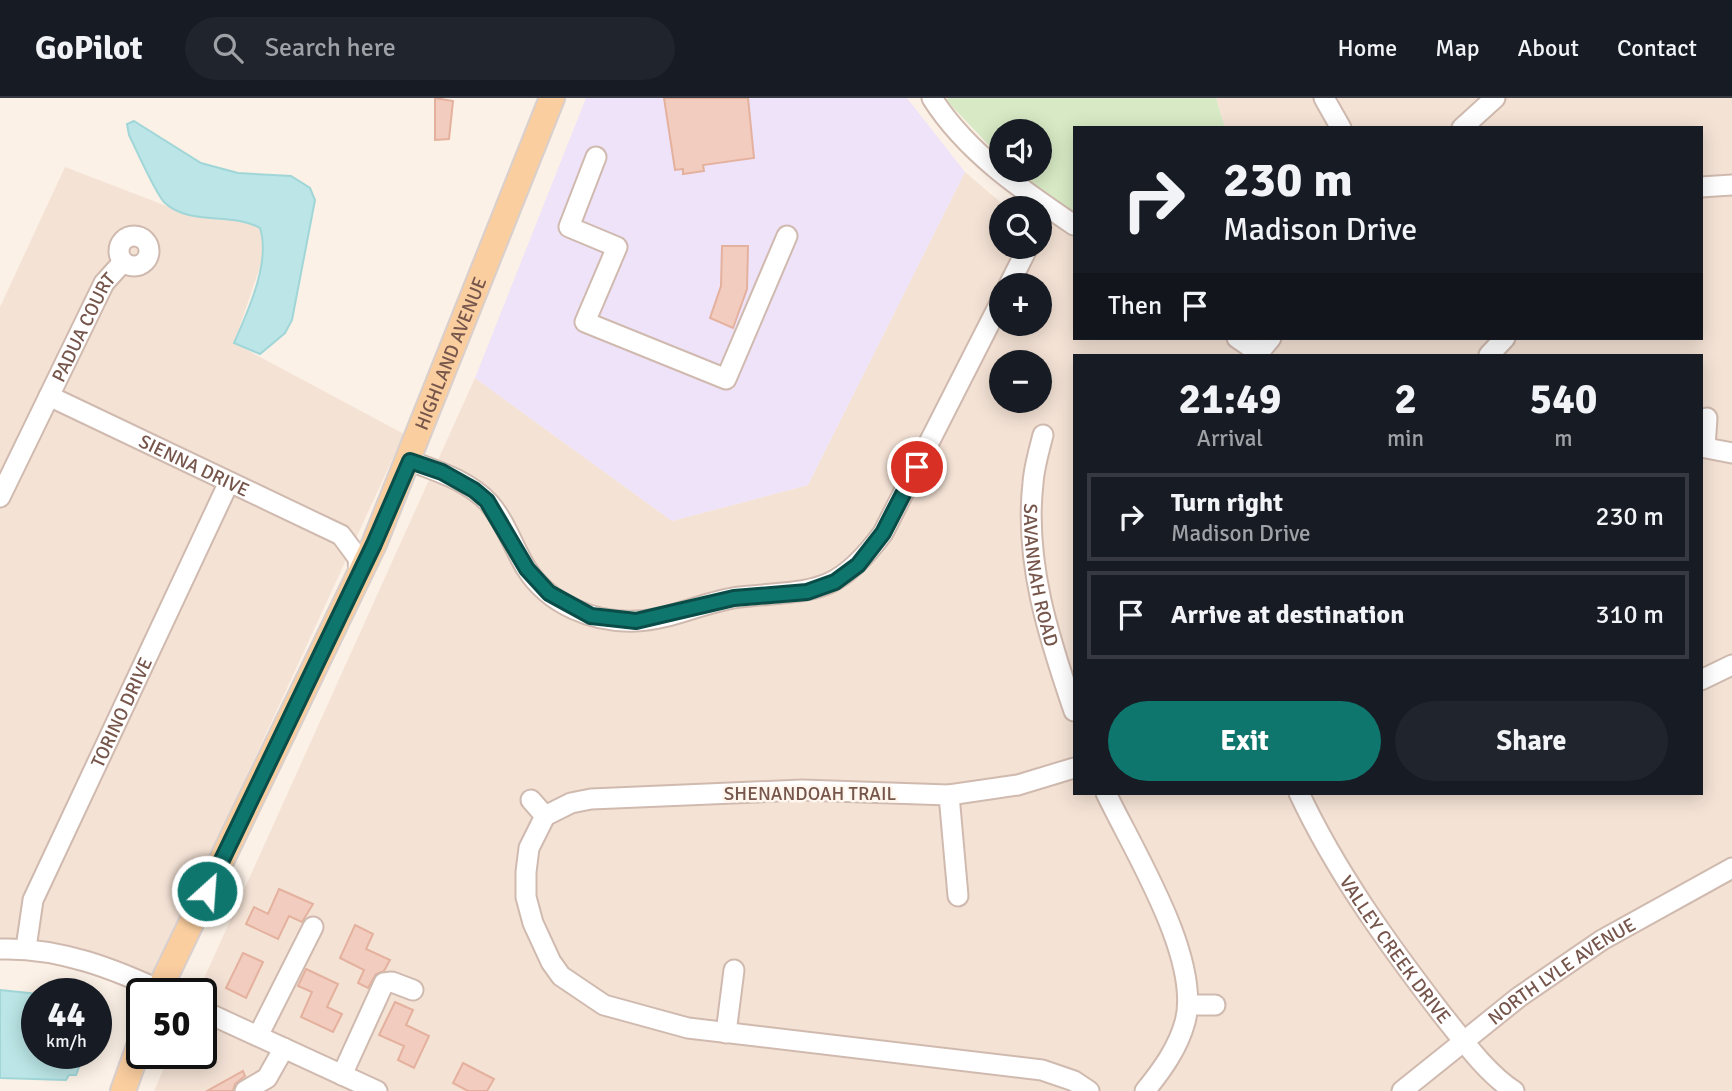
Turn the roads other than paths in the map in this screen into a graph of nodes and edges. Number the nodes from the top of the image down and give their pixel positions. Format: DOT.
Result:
graph roads {
  1 [pos="552,98"];
  2 [pos="932,98"];
  3 [pos="1324,98"];
  4 [pos="1495,98"];
  5 [pos="1340,126"];
  6 [pos="1464,126"];
  7 [pos="596,157"];
  8 [pos="1732,185"];
  9 [pos="1703,187"];
  10 [pos="1023,196"];
  11 [pos="1052,218"];
  12 [pos="1073,225"];
  13 [pos="787,236"];
  14 [pos="123,262"];
  15 [pos="989,325"];
  16 [pos="1242,340"];
  17 [pos="1503,340"];
  18 [pos="1262,349"];
  19 [pos="1490,354"];
  20 [pos="48,396"];
  21 [pos="1707,418"];
  22 [pos="1043,435"];
  23 [pos="1703,447"];
  24 [pos="1732,453"];
  25 [pos="410,461"];
  26 [pos="229,482"];
  27 [pos="0,497"];
  28 [pos="384,521"];
  29 [pos="341,535"];
  30 [pos="359,575"];
  31 [pos="1732,666"];
  32 [pos="1703,679"];
  33 [pos="1073,708"];
  34 [pos="1073,768"];
  35 [pos="949,795"];
  36 [pos="1107,795"];
  37 [pos="1299,795"];
  38 [pos="531,800"];
  39 [pos="545,816"];
  40 [pos="1732,868"];
  41 [pos="958,896"];
  42 [pos="313,927"];
  43 [pos="0,948"];
  44 [pos="26,948"];
  45 [pos="734,971"];
  46 [pos="130,978"];
  47 [pos="169,978"];
  48 [pos="413,990"];
  49 [pos="1188,1005"];
  50 [pos="1214,1005"];
  51 [pos="217,1017"];
  52 [pos="726,1033"];
  53 [pos="258,1036"];
  54 [pos="1465,1042"];
  55 [pos="284,1048"];
  56 [pos="131,1069"];
  57 [pos="342,1075"];
  58 [pos="123,1091"];
  59 [pos="245,1091"];
  60 [pos="377,1091"];
  61 [pos="1089,1091"];
  62 [pos="1145,1091"];
  63 [pos="1402,1091"];
  64 [pos="1514,1091"];
  1 -- 25 [label="main road, HIGHLAND AVENUE"];
  2 -- 10 [label="street"];
  3 -- 5 [label="street"];
  4 -- 6 [label="street"];
  7 -- 13 [label="street"];
  8 -- 9 [label="street"];
  11 -- 12 [label="street"];
  14 -- 20 [label="street, PADUA COURT"];
  15 -- 25 [label="street"];
  16 -- 18 [label="street"];
  17 -- 19 [label="street"];
  20 -- 26 [label="street, SIENNA DRIVE"];
  20 -- 27 [label="street, PADUA COURT"];
  21 -- 23 [label="street"];
  22 -- 33 [label="street, SAVANNAH ROAD"];
  23 -- 24 [label="street"];
  25 -- 28 [label="main road, HIGHLAND AVENUE"];
  26 -- 29 [label="street, SIENNA DRIVE"];
  26 -- 44 [label="street, TORINO DRIVE"];
  28 -- 29 [label="street"];
  28 -- 30 [label="main road, HIGHLAND AVENUE"];
  29 -- 30 [label="street"];
  30 -- 47 [label="main road, HIGHLAND AVENUE"];
  31 -- 32 [label="street"];
  34 -- 35 [label="street, SHENANDOAH TRAIL"];
  35 -- 39 [label="street, SHENANDOAH TRAIL"];
  35 -- 41 [label="street"];
  36 -- 49 [label="street"];
  37 -- 54 [label="street, VALLEY CREEK DRIVE"];
  38 -- 39 [label="street"];
  39 -- 52 [label="street"];
  40 -- 54 [label="street, NORTH LYLE AVENUE"];
  42 -- 53 [label="street"];
  43 -- 44 [label="street"];
  44 -- 46 [label="street"];
  45 -- 52 [label="street"];
  48 -- 57 [label="street"];
  49 -- 50 [label="street"];
  49 -- 62 [label="street"];
  51 -- 53 [label="street"];
  52 -- 61 [label="street"];
  53 -- 55 [label="street"];
  54 -- 63 [label="street, NORTH LYLE AVENUE"];
  54 -- 64 [label="street, VALLEY CREEK DRIVE"];
  55 -- 57 [label="street"];
  55 -- 59 [label="street"];
  56 -- 58 [label="main road"];
  57 -- 60 [label="street"];
}
